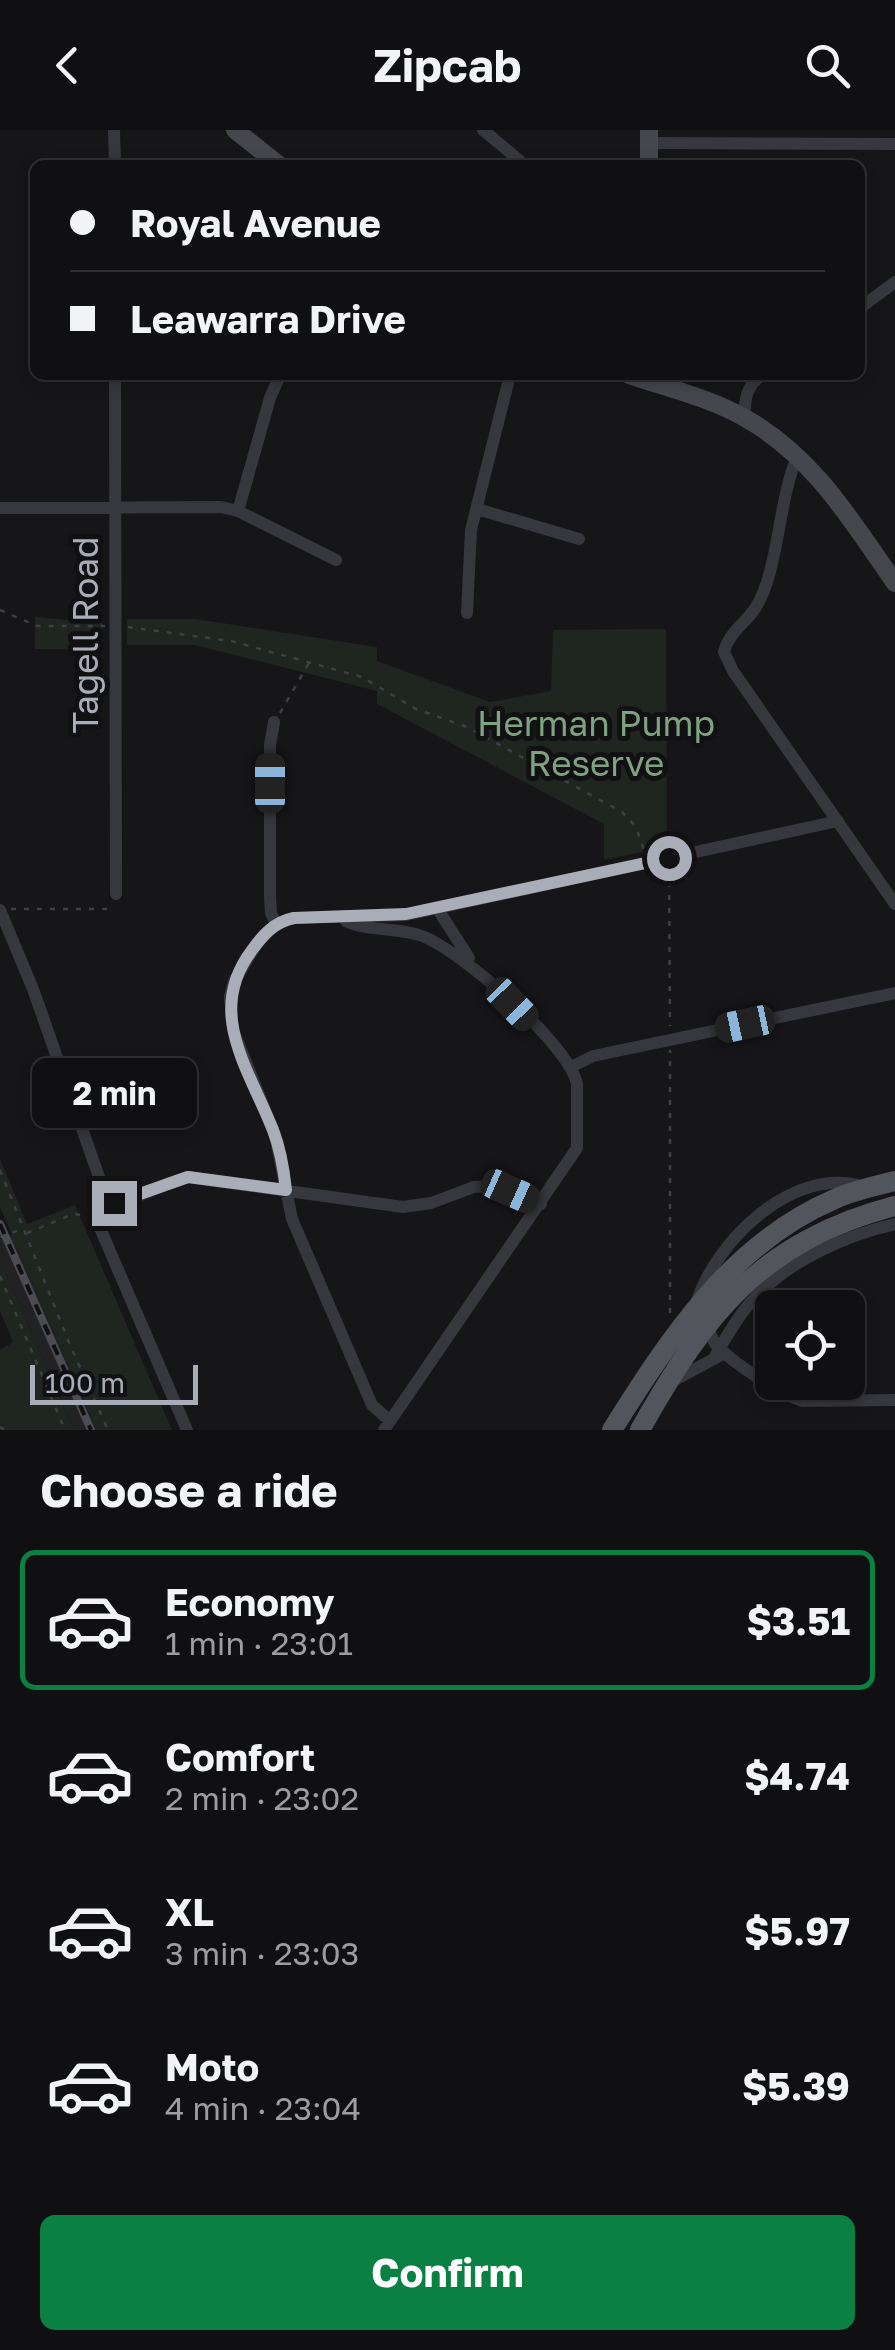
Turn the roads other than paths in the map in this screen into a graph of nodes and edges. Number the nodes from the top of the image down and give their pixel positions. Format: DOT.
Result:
graph roads {
  1 [pos="114,130"];
  2 [pos="483,130"];
  3 [pos="237,131"];
  4 [pos="649,136"];
  5 [pos="895,144"];
  6 [pos="114,160"];
  7 [pos="273,160"];
  8 [pos="519,160"];
  9 [pos="895,282"];
  10 [pos="865,304"];
  11 [pos="115,380"];
  12 [pos="278,380"];
  13 [pos="509,380"];
  14 [pos="646,380"];
  15 [pos="757,380"];
  16 [pos="744,417"];
  17 [pos="798,455"];
  18 [pos="0,508"];
  19 [pos="115,508"];
  20 [pos="476,509"];
  21 [pos="238,511"];
  22 [pos="579,539"];
  23 [pos="336,560"];
  24 [pos="895,583"];
  25 [pos="467,613"];
  26 [pos="274,722"];
  27 [pos="838,822"];
  28 [pos="116,894"];
  29 [pos="895,904"];
  30 [pos="437,908"];
  31 [pos="0,910"];
  32 [pos="338,917"];
  33 [pos="276,924"];
  34 [pos="476,969"];
  35 [pos="895,993"];
  36 [pos="571,1067"];
  37 [pos="895,1180"];
  38 [pos="286,1190"];
  39 [pos="101,1202"];
  40 [pos="540,1204"];
  41 [pos="895,1206"];
  42 [pos="895,1224"];
  43 [pos="701,1316"];
  44 [pos="721,1353"];
  45 [pos="662,1388"];
  46 [pos="895,1400"];
  47 [pos="387,1426"];
  48 [pos="187,1430"];
  49 [pos="612,1430"];
  50 [pos="640,1430"];
  1 -- 6 [label="street"];
  2 -- 8 [label="street"];
  3 -- 7 [label="main road"];
  4 -- 5 [label="street"];
  9 -- 10 [label="street"];
  11 -- 19 [label="street, Tagell Road"];
  12 -- 21 [label="street"];
  13 -- 20 [label="street"];
  14 -- 16 [label="main road"];
  15 -- 16 [label="street"];
  16 -- 17 [label="main road"];
  17 -- 24 [label="main road"];
  17 -- 27 [label="street"];
  18 -- 19 [label="street"];
  19 -- 21 [label="street"];
  19 -- 28 [label="street, Tagell Road"];
  20 -- 22 [label="street"];
  20 -- 25 [label="street"];
  21 -- 23 [label="street"];
  26 -- 33 [label="street"];
  27 -- 29 [label="street"];
  27 -- 30 [label="street"];
  30 -- 32 [label="street"];
  30 -- 34 [label="street"];
  31 -- 39 [label="street"];
  32 -- 33 [label="street"];
  32 -- 34 [label="street"];
  33 -- 38 [label="street"];
  34 -- 36 [label="street"];
  35 -- 36 [label="street"];
  36 -- 40 [label="street"];
  37 -- 43 [label="main road"];
  38 -- 39 [label="street"];
  38 -- 40 [label="street"];
  38 -- 47 [label="street"];
  39 -- 48 [label="street"];
  40 -- 47 [label="street"];
  41 -- 43 [label="main road"];
  42 -- 44 [label="street"];
  43 -- 44 [label="street"];
  43 -- 45 [label="main road"];
  43 -- 49 [label="main road"];
  44 -- 45 [label="street"];
  44 -- 46 [label="street"];
  45 -- 50 [label="main road"];
}
